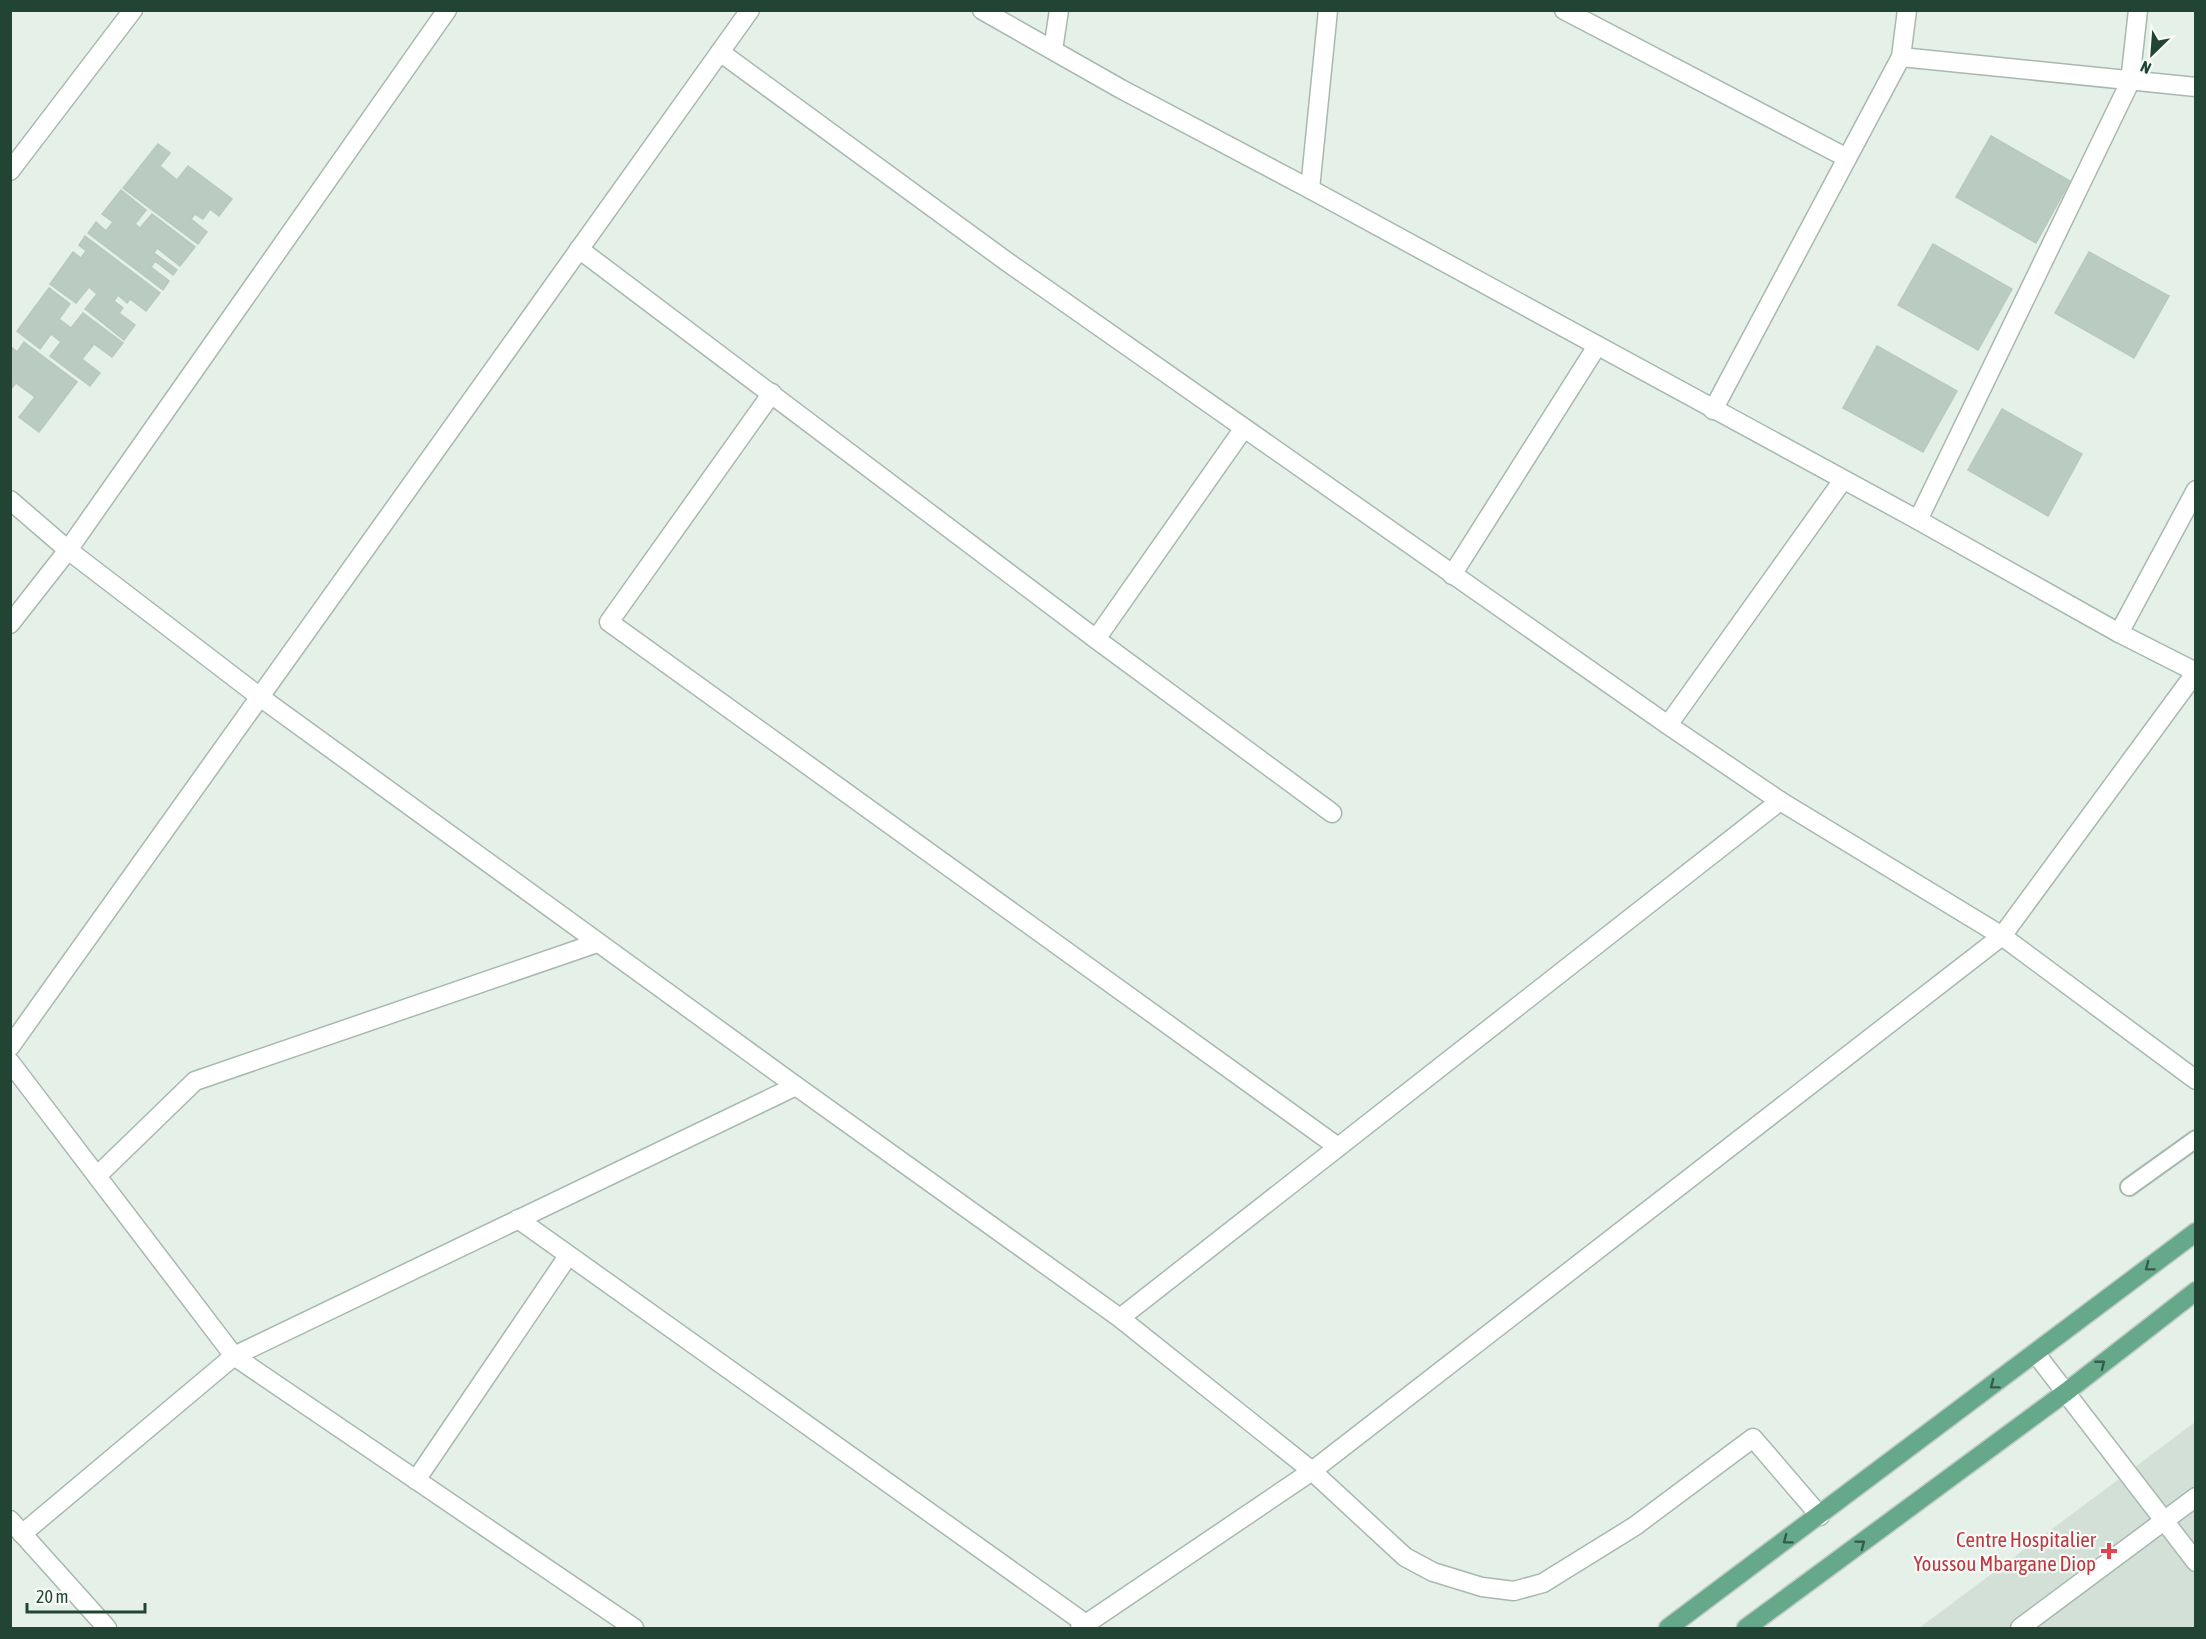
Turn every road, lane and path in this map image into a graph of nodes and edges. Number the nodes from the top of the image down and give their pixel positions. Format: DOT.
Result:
graph roads {
  1 [pos="133,10"];
  2 [pos="447,10"];
  3 [pos="750,10"];
  4 [pos="982,10"];
  5 [pos="1059,10"];
  6 [pos="1328,10"];
  7 [pos="1563,10"];
  8 [pos="1907,10"];
  9 [pos="2138,10"];
  10 [pos="1053,50"];
  11 [pos="720,52"];
  12 [pos="1901,57"];
  13 [pos="2130,82"];
  14 [pos="2196,87"];
  15 [pos="1847,158"];
  16 [pos="11,170"];
  17 [pos="1310,189"];
  18 [pos="579,249"];
  19 [pos="1597,346"];
  20 [pos="772,393"];
  21 [pos="1713,410"];
  22 [pos="1244,428"];
  23 [pos="1843,480"];
  24 [pos="2196,490"];
  25 [pos="10,500"];
  26 [pos="1918,520"];
  27 [pos="68,550"];
  28 [pos="1452,574"];
  29 [pos="10,624"];
  30 [pos="2120,633"];
  31 [pos="1096,639"];
  32 [pos="260,697"];
  33 [pos="1668,725"];
  34 [pos="1780,801"];
  35 [pos="1332,813"];
  36 [pos="2002,936"];
  37 [pos="597,943"];
  38 [pos="10,1047"];
  39 [pos="10,1062"];
  40 [pos="2196,1080"];
  41 [pos="796,1086"];
  42 [pos="2196,1139"];
  43 [pos="1338,1147"];
  44 [pos="97,1176"];
  45 [pos="2129,1187"];
  46 [pos="518,1219"];
  47 [pos="2196,1232"];
  48 [pos="568,1256"];
  49 [pos="2196,1291"];
  50 [pos="1120,1318"];
  51 [pos="2036,1353"];
  52 [pos="234,1356"];
  53 [pos="2066,1392"];
  54 [pos="1312,1471"];
  55 [pos="416,1480"];
  56 [pos="2196,1497"];
  57 [pos="1820,1516"];
  58 [pos="2164,1521"];
  59 [pos="16,1527"];
  60 [pos="2196,1562"];
  61 [pos="1083,1626"];
  62 [pos="107,1629"];
  63 [pos="634,1629"];
  64 [pos="1668,1629"];
  65 [pos="1746,1629"];
  66 [pos="2020,1629"];
  1 -- 16 [label="street"];
  2 -- 27 [label="street"];
  3 -- 11 [label="street"];
  4 -- 10 [label="street"];
  5 -- 10 [label="street"];
  6 -- 17 [label="street"];
  7 -- 15 [label="street"];
  8 -- 12 [label="street"];
  9 -- 13 [label="street"];
  10 -- 17 [label="street"];
  11 -- 18 [label="street"];
  11 -- 22 [label="street"];
  12 -- 13 [label="street"];
  12 -- 15 [label="street"];
  13 -- 14 [label="street"];
  13 -- 26 [label="street"];
  15 -- 21 [label="street"];
  17 -- 19 [label="street"];
  18 -- 20 [label="street"];
  18 -- 32 [label="street"];
  19 -- 21 [label="street"];
  19 -- 28 [label="street"];
  20 -- 31 [label="street"];
  20 -- 43 [label="street"];
  21 -- 23 [label="street"];
  22 -- 28 [label="street"];
  22 -- 31 [label="street"];
  23 -- 26 [label="street"];
  23 -- 33 [label="street"];
  24 -- 30 [label="street"];
  25 -- 27 [label="street"];
  26 -- 30 [label="street"];
  27 -- 29 [label="street"];
  27 -- 32 [label="street"];
  28 -- 33 [label="street"];
  30 -- 36 [label="street"];
  31 -- 35 [label="street"];
  32 -- 37 [label="street"];
  32 -- 38 [label="street"];
  33 -- 34 [label="street"];
  34 -- 36 [label="street"];
  34 -- 43 [label="street"];
  36 -- 40 [label="street"];
  36 -- 54 [label="street"];
  37 -- 41 [label="street"];
  37 -- 44 [label="street"];
  39 -- 44 [label="street"];
  41 -- 46 [label="street"];
  41 -- 50 [label="street"];
  42 -- 45 [label="lane"];
  43 -- 50 [label="street"];
  44 -- 52 [label="street"];
  46 -- 48 [label="street"];
  46 -- 52 [label="street"];
  47 -- 51 [label="main road, one-way"];
  48 -- 55 [label="street"];
  48 -- 61 [label="street"];
  53 -- 49 [label="main road, one-way"];
  50 -- 54 [label="street"];
  51 -- 53 [label="street"];
  51 -- 57 [label="main road, one-way"];
  52 -- 55 [label="street"];
  52 -- 59 [label="street"];
  53 -- 58 [label="street"];
  65 -- 53 [label="main road, one-way"];
  54 -- 57 [label="street"];
  54 -- 61 [label="street"];
  55 -- 63 [label="street"];
  56 -- 58 [label="street"];
  57 -- 64 [label="main road, one-way"];
  58 -- 60 [label="street"];
  58 -- 66 [label="street"];
  59 -- 62 [label="street"];
}
